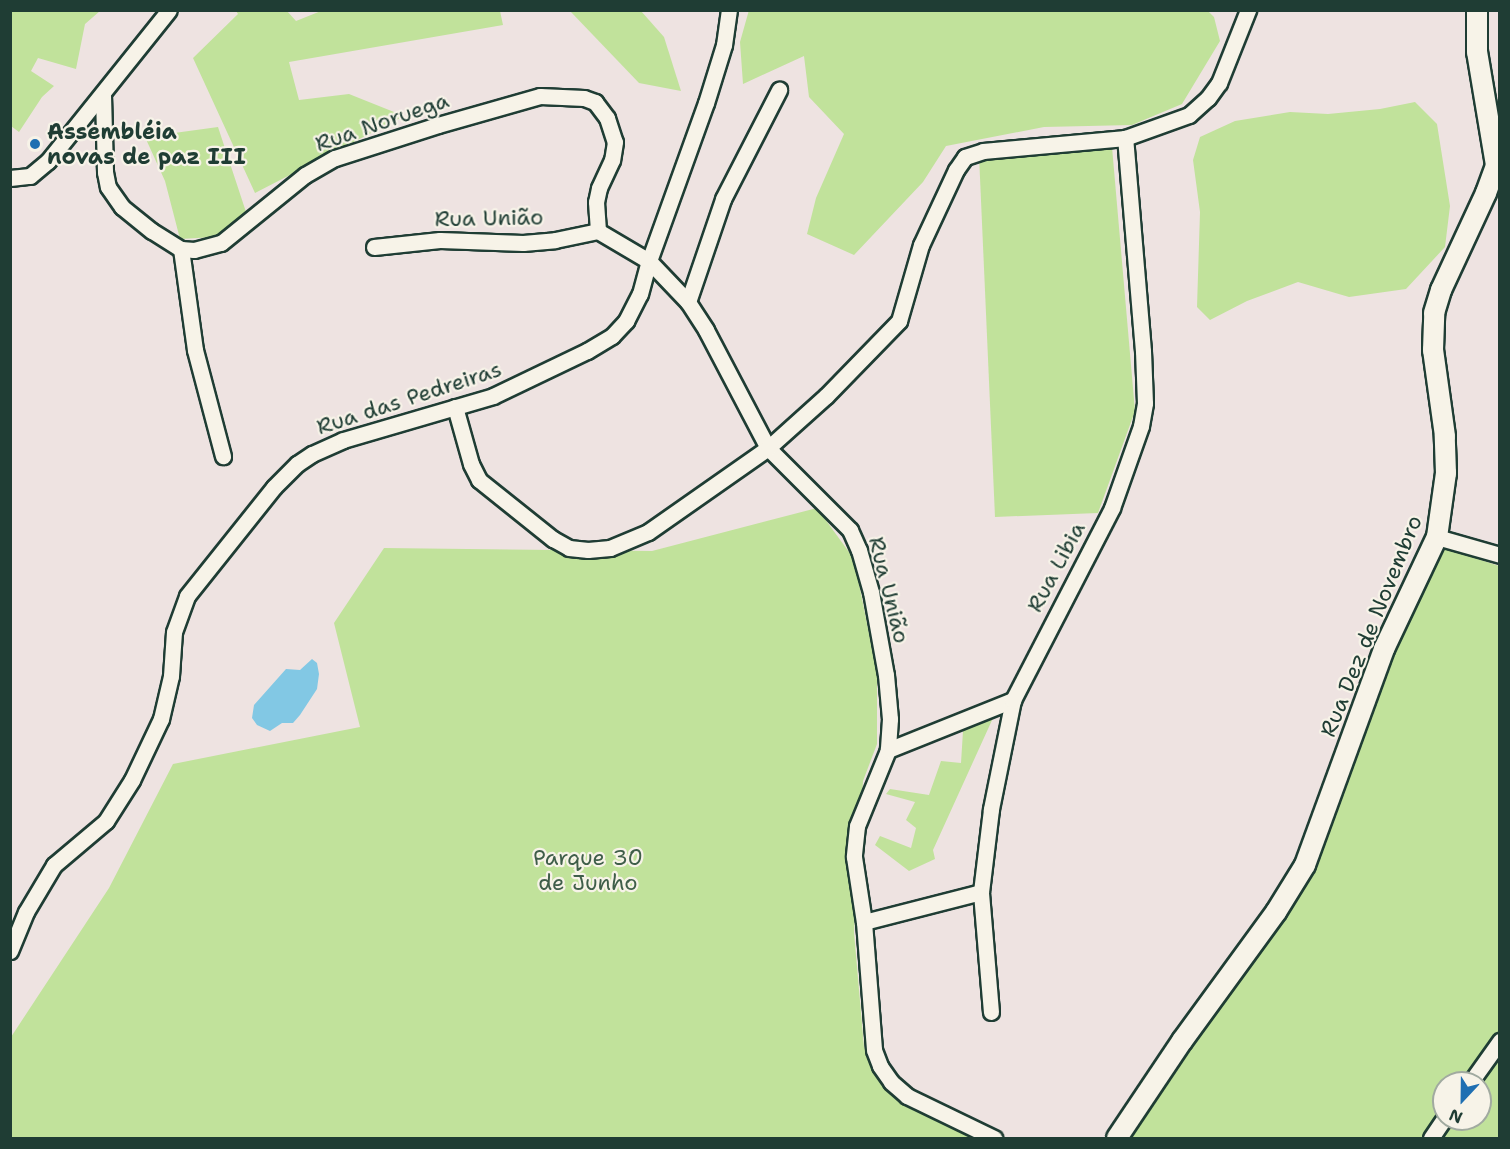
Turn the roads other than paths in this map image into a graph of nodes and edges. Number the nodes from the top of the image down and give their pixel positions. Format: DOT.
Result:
graph roads {
  1 [pos="169,10"];
  2 [pos="729,10"];
  3 [pos="1248,10"];
  4 [pos="1477,10"];
  5 [pos="779,90"];
  6 [pos="103,95"];
  7 [pos="1125,138"];
  8 [pos="14,178"];
  9 [pos="598,231"];
  10 [pos="374,247"];
  11 [pos="181,249"];
  12 [pos="649,261"];
  13 [pos="688,302"];
  14 [pos="456,407"];
  15 [pos="768,448"];
  16 [pos="223,456"];
  17 [pos="1437,537"];
  18 [pos="1500,555"];
  19 [pos="1013,700"];
  20 [pos="888,750"];
  21 [pos="981,892"];
  22 [pos="864,922"];
  23 [pos="10,951"];
  24 [pos="990,1012"];
  25 [pos="1500,1041"];
  26 [pos="1479,1071"];
  27 [pos="994,1138"];
  28 [pos="1118,1138"];
  1 -- 6 [label="street"];
  2 -- 12 [label="street, Rua das Pedreiras"];
  3 -- 7 [label="street"];
  4 -- 17 [label="main road, Rua Dez de Novembro"];
  5 -- 13 [label="street"];
  6 -- 8 [label="street"];
  6 -- 11 [label="street"];
  7 -- 15 [label="street"];
  7 -- 19 [label="street, Rua Libia"];
  9 -- 10 [label="street, Rua União"];
  9 -- 11 [label="street, Rua Noruega"];
  9 -- 12 [label="street, Rua União"];
  11 -- 16 [label="street"];
  12 -- 13 [label="street, Rua União"];
  12 -- 14 [label="street, Rua das Pedreiras"];
  13 -- 15 [label="street, Rua União"];
  14 -- 15 [label="street"];
  14 -- 23 [label="street, Rua das Pedreiras"];
  15 -- 20 [label="street, Rua União"];
  17 -- 18 [label="street"];
  17 -- 28 [label="main road, Rua Dez de Novembro"];
  19 -- 20 [label="street"];
  19 -- 21 [label="street, Rua Libia"];
  20 -- 22 [label="street, Rua União"];
  21 -- 22 [label="street"];
  21 -- 24 [label="street, Rua Libia"];
  22 -- 27 [label="street, Rua União"];
  25 -- 26 [label="street"];
}
